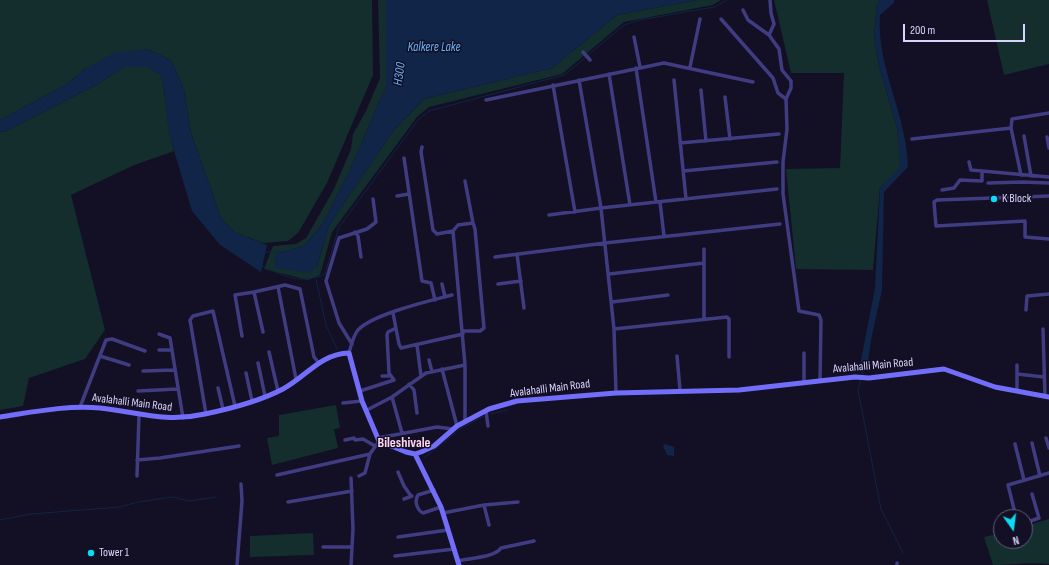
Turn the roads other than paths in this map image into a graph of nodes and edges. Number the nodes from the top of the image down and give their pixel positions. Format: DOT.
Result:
graph roads {
  1 [pos="770,0"];
  2 [pos="743,10"];
  3 [pos="700,19"];
  4 [pos="721,19"];
  5 [pos="769,35"];
  6 [pos="634,37"];
  7 [pos="638,67"];
  8 [pos="690,67"];
  9 [pos="609,74"];
  10 [pos="579,80"];
  11 [pos="674,80"];
  12 [pos="753,82"];
  13 [pos="553,85"];
  14 [pos="701,90"];
  15 [pos="725,97"];
  16 [pos="786,98"];
  17 [pos="486,100"];
  18 [pos="1049,112"];
  19 [pos="1011,128"];
  20 [pos="779,134"];
  21 [pos="1024,136"];
  22 [pos="1047,137"];
  23 [pos="730,139"];
  24 [pos="912,139"];
  25 [pos="706,141"];
  26 [pos="680,143"];
  27 [pos="422,147"];
  28 [pos="1049,148"];
  29 [pos="404,158"];
  30 [pos="777,162"];
  31 [pos="969,162"];
  32 [pos="982,171"];
  33 [pos="683,172"];
  34 [pos="1021,174"];
  35 [pos="1031,176"];
  36 [pos="1049,177"];
  37 [pos="465,181"];
  38 [pos="988,183"];
  39 [pos="1049,183"];
  40 [pos="777,189"];
  41 [pos="942,190"];
  42 [pos="409,194"];
  43 [pos="397,196"];
  44 [pos="1049,196"];
  45 [pos="373,199"];
  46 [pos="686,199"];
  47 [pos="658,202"];
  48 [pos="630,205"];
  49 [pos="601,208"];
  50 [pos="575,212"];
  51 [pos="549,215"];
  52 [pos="473,223"];
  53 [pos="780,224"];
  54 [pos="453,231"];
  55 [pos="355,232"];
  56 [pos="664,236"];
  57 [pos="1049,239"];
  58 [pos="605,243"];
  59 [pos="704,249"];
  60 [pos="518,254"];
  61 [pos="361,257"];
  62 [pos="495,257"];
  63 [pos="704,262"];
  64 [pos="609,274"];
  65 [pos="521,281"];
  66 [pos="442,284"];
  67 [pos="498,284"];
  68 [pos="278,287"];
  69 [pos="254,292"];
  70 [pos="1049,294"];
  71 [pos="452,295"];
  72 [pos="668,295"];
  73 [pos="444,297"];
  74 [pos="435,300"];
  75 [pos="612,302"];
  76 [pos="524,308"];
  77 [pos="1026,310"];
  78 [pos="393,313"];
  79 [pos="704,319"];
  80 [pos="396,328"];
  81 [pos="614,329"];
  82 [pos="1042,329"];
  83 [pos="263,332"];
  84 [pos="462,332"];
  85 [pos="159,334"];
  86 [pos="242,336"];
  87 [pos="352,344"];
  88 [pos="417,345"];
  89 [pos="159,350"];
  90 [pos="171,350"];
  91 [pos="145,351"];
  92 [pos="269,352"];
  93 [pos="349,353"];
  94 [pos="804,353"];
  95 [pos="100,356"];
  96 [pos="677,356"];
  97 [pos="729,357"];
  98 [pos="429,360"];
  99 [pos="318,362"];
  100 [pos="258,363"];
  101 [pos="129,365"];
  102 [pos="465,365"];
  103 [pos="1017,365"];
  104 [pos="442,369"];
  105 [pos="174,370"];
  106 [pos="143,371"];
  107 [pos="432,372"];
  108 [pos="246,373"];
  109 [pos="1017,374"];
  110 [pos="382,376"];
  111 [pos="389,376"];
  112 [pos="421,376"];
  113 [pos="1044,377"];
  114 [pos="296,380"];
  115 [pos="820,381"];
  116 [pos="804,382"];
  117 [pos="410,384"];
  118 [pos="218,388"];
  119 [pos="177,389"];
  120 [pos="278,390"];
  121 [pos="680,390"];
  122 [pos="138,391"];
  123 [pos="360,391"];
  124 [pos="1017,391"];
  125 [pos="616,393"];
  126 [pos="265,396"];
  127 [pos="392,397"];
  128 [pos="1047,397"];
  129 [pos="252,401"];
  130 [pos="362,401"];
  131 [pos="343,403"];
  132 [pos="235,406"];
  133 [pos="80,407"];
  134 [pos="223,409"];
  135 [pos="367,410"];
  136 [pos="486,411"];
  137 [pos="417,413"];
  138 [pos="206,414"];
  139 [pos="139,415"];
  140 [pos="0,417"];
  141 [pos="182,418"];
  142 [pos="465,422"];
  143 [pos="488,426"];
  144 [pos="455,427"];
  145 [pos="402,433"];
  146 [pos="1046,438"];
  147 [pos="378,439"];
  148 [pos="345,440"];
  149 [pos="1032,443"];
  150 [pos="1015,444"];
  151 [pos="239,446"];
  152 [pos="375,446"];
  153 [pos="1049,448"];
  154 [pos="370,454"];
  155 [pos="415,454"];
  156 [pos="137,460"];
  157 [pos="398,472"];
  158 [pos="1049,473"];
  159 [pos="276,475"];
  160 [pos="137,476"];
  161 [pos="359,476"];
  162 [pos="1040,476"];
  163 [pos="351,478"];
  164 [pos="1024,480"];
  165 [pos="241,484"];
  166 [pos="434,490"];
  167 [pos="352,491"];
  168 [pos="1032,494"];
  169 [pos="411,496"];
  170 [pos="417,497"];
  171 [pos="404,499"];
  172 [pos="288,502"];
  173 [pos="518,502"];
  174 [pos="484,505"];
  175 [pos="441,507"];
  176 [pos="1014,509"];
  177 [pos="443,513"];
  178 [pos="1033,520"];
  179 [pos="489,525"];
  180 [pos="448,530"];
  181 [pos="398,537"];
  182 [pos="534,542"];
  183 [pos="323,547"];
  184 [pos="352,547"];
  185 [pos="454,549"];
  186 [pos="395,556"];
  187 [pos="458,564"];
  188 [pos="238,565"];
  189 [pos="351,565"];
  1 -- 5 [label="street"];
  2 -- 5 [label="street"];
  3 -- 8 [label="street"];
  4 -- 16 [label="street"];
  5 -- 16 [label="street"];
  6 -- 7 [label="street"];
  7 -- 8 [label="street"];
  7 -- 9 [label="street"];
  7 -- 47 [label="street"];
  8 -- 12 [label="street"];
  9 -- 10 [label="street"];
  9 -- 48 [label="street"];
  10 -- 13 [label="street"];
  10 -- 49 [label="street"];
  11 -- 26 [label="street"];
  13 -- 17 [label="street"];
  13 -- 50 [label="street"];
  14 -- 25 [label="street"];
  15 -- 23 [label="street"];
  16 -- 115 [label="street"];
  18 -- 19 [label="street"];
  19 -- 24 [label="street"];
  19 -- 34 [label="street"];
  20 -- 23 [label="street"];
  21 -- 35 [label="street"];
  22 -- 28 [label="street"];
  23 -- 25 [label="street"];
  25 -- 26 [label="street"];
  26 -- 33 [label="street"];
  27 -- 54 [label="street"];
  29 -- 42 [label="street"];
  30 -- 33 [label="street"];
  31 -- 32 [label="street"];
  32 -- 34 [label="street"];
  32 -- 41 [label="street"];
  33 -- 46 [label="street"];
  34 -- 35 [label="street"];
  35 -- 36 [label="street"];
  37 -- 52 [label="street"];
  38 -- 39 [label="street"];
  40 -- 46 [label="street"];
  42 -- 43 [label="street"];
  42 -- 74 [label="street"];
  44 -- 57 [label="street"];
  45 -- 55 [label="street"];
  46 -- 47 [label="street"];
  47 -- 48 [label="street"];
  47 -- 56 [label="street"];
  48 -- 49 [label="street"];
  49 -- 50 [label="street"];
  49 -- 58 [label="street"];
  50 -- 51 [label="street"];
  52 -- 54 [label="street"];
  52 -- 84 [label="street"];
  53 -- 56 [label="street"];
  54 -- 84 [label="street"];
  55 -- 61 [label="street"];
  55 -- 87 [label="street"];
  56 -- 58 [label="street"];
  58 -- 60 [label="street"];
  58 -- 64 [label="street"];
  59 -- 63 [label="street"];
  60 -- 62 [label="street"];
  60 -- 65 [label="street"];
  63 -- 64 [label="street"];
  63 -- 79 [label="street"];
  64 -- 75 [label="street"];
  65 -- 67 [label="street"];
  65 -- 76 [label="street"];
  66 -- 73 [label="street"];
  68 -- 69 [label="street"];
  68 -- 99 [label="street"];
  68 -- 114 [label="street"];
  69 -- 83 [label="street"];
  69 -- 86 [label="street"];
  70 -- 77 [label="street"];
  71 -- 73 [label="street"];
  72 -- 75 [label="street"];
  73 -- 74 [label="street"];
  74 -- 78 [label="street"];
  75 -- 81 [label="street"];
  78 -- 80 [label="street"];
  78 -- 87 [label="street"];
  79 -- 81 [label="street"];
  79 -- 97 [label="street"];
  80 -- 88 [label="street"];
  80 -- 111 [label="street"];
  81 -- 125 [label="street"];
  82 -- 113 [label="street"];
  84 -- 88 [label="street"];
  84 -- 102 [label="street"];
  85 -- 90 [label="street"];
  87 -- 93 [label="street"];
  88 -- 112 [label="street"];
  89 -- 90 [label="street"];
  90 -- 105 [label="street"];
  91 -- 95 [label="street"];
  92 -- 120 [label="street"];
  93 -- 99 [label="main road, Avalahalli Main Road"];
  93 -- 123 [label="main road"];
  94 -- 116 [label="street"];
  95 -- 101 [label="street"];
  95 -- 133 [label="street"];
  96 -- 121 [label="street"];
  98 -- 107 [label="street"];
  99 -- 114 [label="main road, Avalahalli Main Road"];
  100 -- 126 [label="street"];
  102 -- 104 [label="street"];
  102 -- 142 [label="street"];
  103 -- 109 [label="street"];
  104 -- 107 [label="street"];
  104 -- 144 [label="street"];
  105 -- 106 [label="street"];
  105 -- 119 [label="street"];
  107 -- 112 [label="street"];
  108 -- 129 [label="street"];
  109 -- 113 [label="street"];
  109 -- 124 [label="street"];
  110 -- 111 [label="street"];
  111 -- 123 [label="street"];
  112 -- 117 [label="street"];
  113 -- 128 [label="street"];
  114 -- 120 [label="main road, Avalahalli Main Road"];
  115 -- 116 [label="main road, Avalahalli Main Road"];
  115 -- 124 [label="main road, Avalahalli Main Road"];
  116 -- 121 [label="main road, Avalahalli Main Road"];
  117 -- 127 [label="street"];
  117 -- 137 [label="street"];
  118 -- 134 [label="street"];
  119 -- 122 [label="street"];
  119 -- 141 [label="street"];
  120 -- 126 [label="main road, Avalahalli Main Road"];
  121 -- 125 [label="main road, Avalahalli Main Road"];
  123 -- 130 [label="main road"];
  124 -- 128 [label="main road, Avalahalli Main Road"];
  125 -- 136 [label="main road, Avalahalli Main Road"];
  126 -- 129 [label="main road, Avalahalli Main Road"];
  127 -- 135 [label="street"];
  127 -- 145 [label="street"];
  129 -- 132 [label="main road, Avalahalli Main Road"];
  130 -- 131 [label="street"];
  130 -- 135 [label="main road"];
  132 -- 134 [label="main road, Avalahalli Main Road"];
  132 -- 138 [label="street"];
  133 -- 139 [label="main road, Avalahalli Main Road"];
  133 -- 140 [label="main road, Avalahalli Main Road"];
  134 -- 138 [label="main road, Avalahalli Main Road"];
  135 -- 147 [label="main road"];
  136 -- 142 [label="main road, Avalahalli Main Road"];
  136 -- 143 [label="street"];
  138 -- 141 [label="main road, Avalahalli Main Road"];
  139 -- 141 [label="main road, Avalahalli Main Road"];
  139 -- 156 [label="street"];
  142 -- 144 [label="main road, Avalahalli Main Road"];
  144 -- 145 [label="street"];
  144 -- 155 [label="main road, Avalahalli Main Road"];
  145 -- 147 [label="street"];
  146 -- 153 [label="street"];
  147 -- 152 [label="street"];
  147 -- 155 [label="main road"];
  148 -- 152 [label="street"];
  149 -- 162 [label="street"];
  150 -- 164 [label="street"];
  151 -- 156 [label="street"];
  152 -- 154 [label="street"];
  154 -- 159 [label="street"];
  154 -- 161 [label="street"];
  155 -- 166 [label="main road"];
  156 -- 160 [label="street"];
  157 -- 169 [label="street"];
  158 -- 162 [label="street"];
  162 -- 164 [label="street"];
  163 -- 167 [label="street"];
  164 -- 176 [label="street"];
  165 -- 188 [label="street"];
  166 -- 170 [label="street"];
  166 -- 175 [label="main road"];
  167 -- 172 [label="street"];
  167 -- 184 [label="street"];
  168 -- 178 [label="street"];
  169 -- 170 [label="street"];
  169 -- 171 [label="street"];
  170 -- 175 [label="street"];
  173 -- 174 [label="street"];
  174 -- 177 [label="street"];
  174 -- 179 [label="street"];
  175 -- 177 [label="main road"];
  177 -- 180 [label="main road"];
  180 -- 181 [label="street"];
  180 -- 185 [label="main road"];
  182 -- 187 [label="street"];
  183 -- 184 [label="street"];
  184 -- 189 [label="street"];
  185 -- 186 [label="street"];
  185 -- 187 [label="main road"];
}
